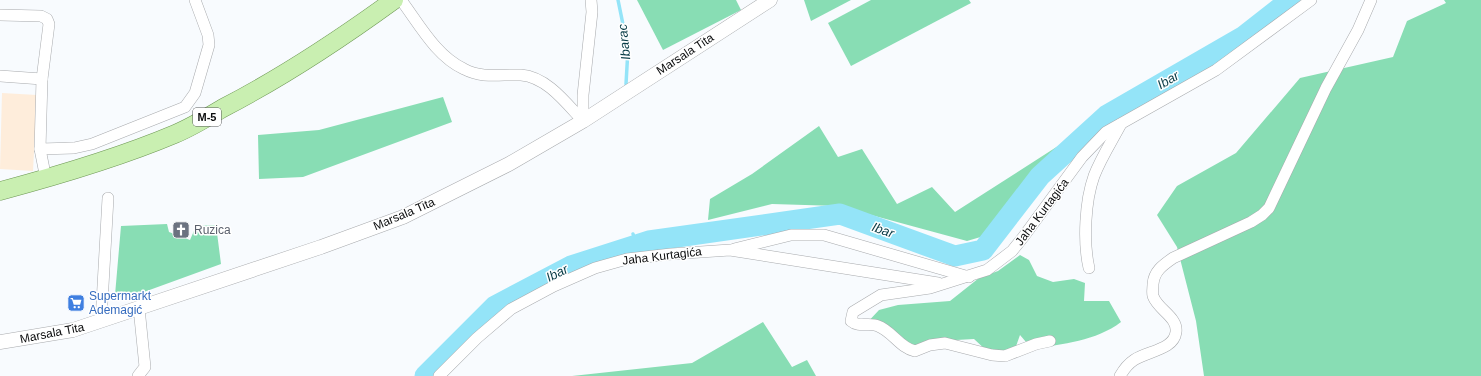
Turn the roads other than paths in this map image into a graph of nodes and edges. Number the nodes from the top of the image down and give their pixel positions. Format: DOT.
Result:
graph roads {
  1 [pos="195,0"];
  2 [pos="394,0"];
  3 [pos="401,0"];
  4 [pos="591,0"];
  5 [pos="770,0"];
  6 [pos="1311,0"];
  7 [pos="1371,0"];
  8 [pos="0,15"];
  9 [pos="0,76"];
  10 [pos="42,79"];
  11 [pos="582,121"];
  12 [pos="1122,123"];
  13 [pos="40,149"];
  14 [pos="46,179"];
  15 [pos="0,191"];
  16 [pos="108,198"];
  17 [pos="730,250"];
  18 [pos="1089,268"];
  19 [pos="969,277"];
  20 [pos="949,283"];
  21 [pos="138,308"];
  22 [pos="101,321"];
  23 [pos="1050,341"];
  24 [pos="0,342"];
  25 [pos="138,376"];
  26 [pos="439,376"];
  27 [pos="1120,376"];
  1 -- 13 [label="street"];
  2 -- 14 [label="main road, M-5"];
  3 -- 11 [label="street"];
  4 -- 11 [label="street"];
  5 -- 11 [label="street, Marsala Tita"];
  6 -- 12 [label="street, Jaha Kurtagića"];
  7 -- 27 [label="street"];
  8 -- 10 [label="street"];
  9 -- 10 [label="street"];
  10 -- 13 [label="street"];
  11 -- 21 [label="street, Marsala Tita"];
  12 -- 18 [label="street"];
  12 -- 19 [label="street, Jaha Kurtagića"];
  13 -- 14 [label="street"];
  14 -- 15 [label="main road, M-5"];
  16 -- 22 [label="street"];
  17 -- 19 [label="street, Jaha Kurtagića"];
  17 -- 20 [label="street, Jaha Kurtagića"];
  17 -- 26 [label="street, Jaha Kurtagića"];
  19 -- 20 [label="street"];
  20 -- 23 [label="street"];
  21 -- 22 [label="street, Marsala Tita"];
  21 -- 25 [label="street"];
  22 -- 24 [label="street, Marsala Tita"];
}
